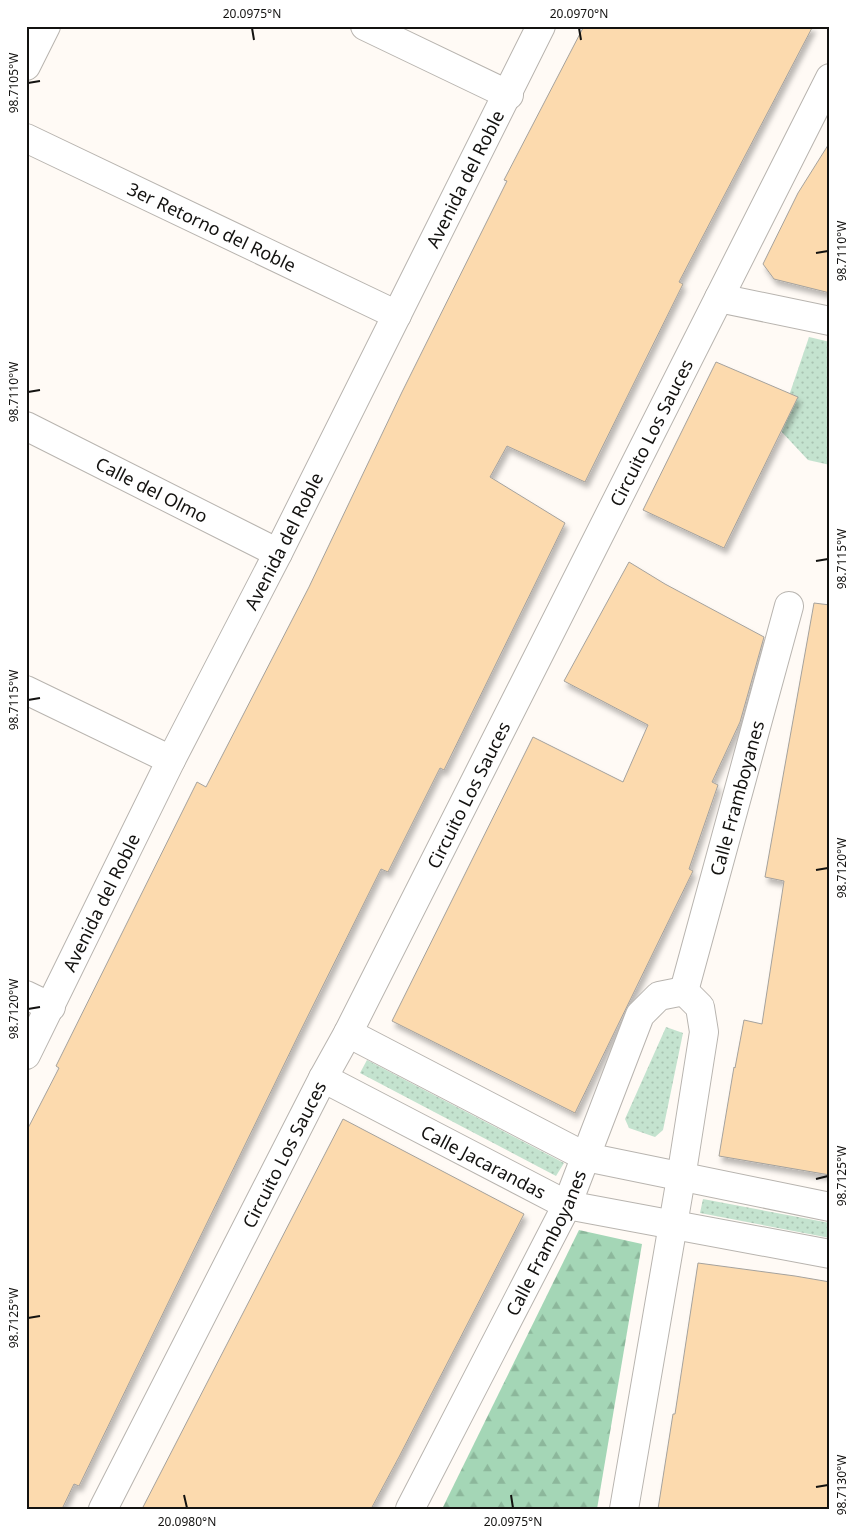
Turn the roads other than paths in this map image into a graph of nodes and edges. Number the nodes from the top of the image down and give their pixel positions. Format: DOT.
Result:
graph roads {
  1 [pos="46,26"];
  2 [pos="364,26"];
  3 [pos="541,26"];
  4 [pos="26,66"];
  5 [pos="830,78"];
  6 [pos="508,95"];
  7 [pos="26,138"];
  8 [pos="719,298"];
  9 [pos="397,316"];
  10 [pos="830,321"];
  11 [pos="26,426"];
  12 [pos="278,553"];
  13 [pos="790,606"];
  14 [pos="26,690"];
  15 [pos="171,760"];
  16 [pos="684,991"];
  17 [pos="26,995"];
  18 [pos="51,1008"];
  19 [pos="348,1033"];
  20 [pos="26,1055"];
  21 [pos="322,1078"];
  22 [pos="586,1158"];
  23 [pos="681,1178"];
  24 [pos="566,1205"];
  25 [pos="830,1207"];
  26 [pos="673,1225"];
  27 [pos="830,1254"];
  28 [pos="103,1509"];
  29 [pos="410,1509"];
  30 [pos="624,1509"];
  1 -- 4 [label="street"];
  2 -- 6 [label="street"];
  3 -- 6 [label="street, Avenida del Roble"];
  5 -- 8 [label="street, Circuito Los Sauces"];
  6 -- 9 [label="street, Avenida del Roble"];
  7 -- 9 [label="street, 3er Retorno del Roble"];
  8 -- 10 [label="street"];
  8 -- 19 [label="street, Circuito Los Sauces"];
  9 -- 12 [label="street, Avenida del Roble"];
  11 -- 12 [label="street, Calle del Olmo"];
  12 -- 15 [label="street, Avenida del Roble"];
  13 -- 16 [label="street, Calle Framboyanes"];
  14 -- 15 [label="street"];
  15 -- 18 [label="street, Avenida del Roble"];
  16 -- 22 [label="street, Calle Framboyanes"];
  16 -- 23 [label="street"];
  17 -- 18 [label="street"];
  18 -- 20 [label="street, Avenida del Roble"];
  19 -- 21 [label="street, Circuito Los Sauces"];
  19 -- 22 [label="street"];
  21 -- 24 [label="street, Calle Jacarandas"];
  21 -- 28 [label="street, Circuito Los Sauces"];
  22 -- 23 [label="street"];
  22 -- 24 [label="street, Calle Framboyanes"];
  23 -- 25 [label="street"];
  23 -- 26 [label="street"];
  24 -- 26 [label="street, Calle Jacarandas"];
  24 -- 29 [label="street, Calle Framboyanes"];
  26 -- 27 [label="street, Calle Jacarandas"];
  26 -- 30 [label="street"];
}
